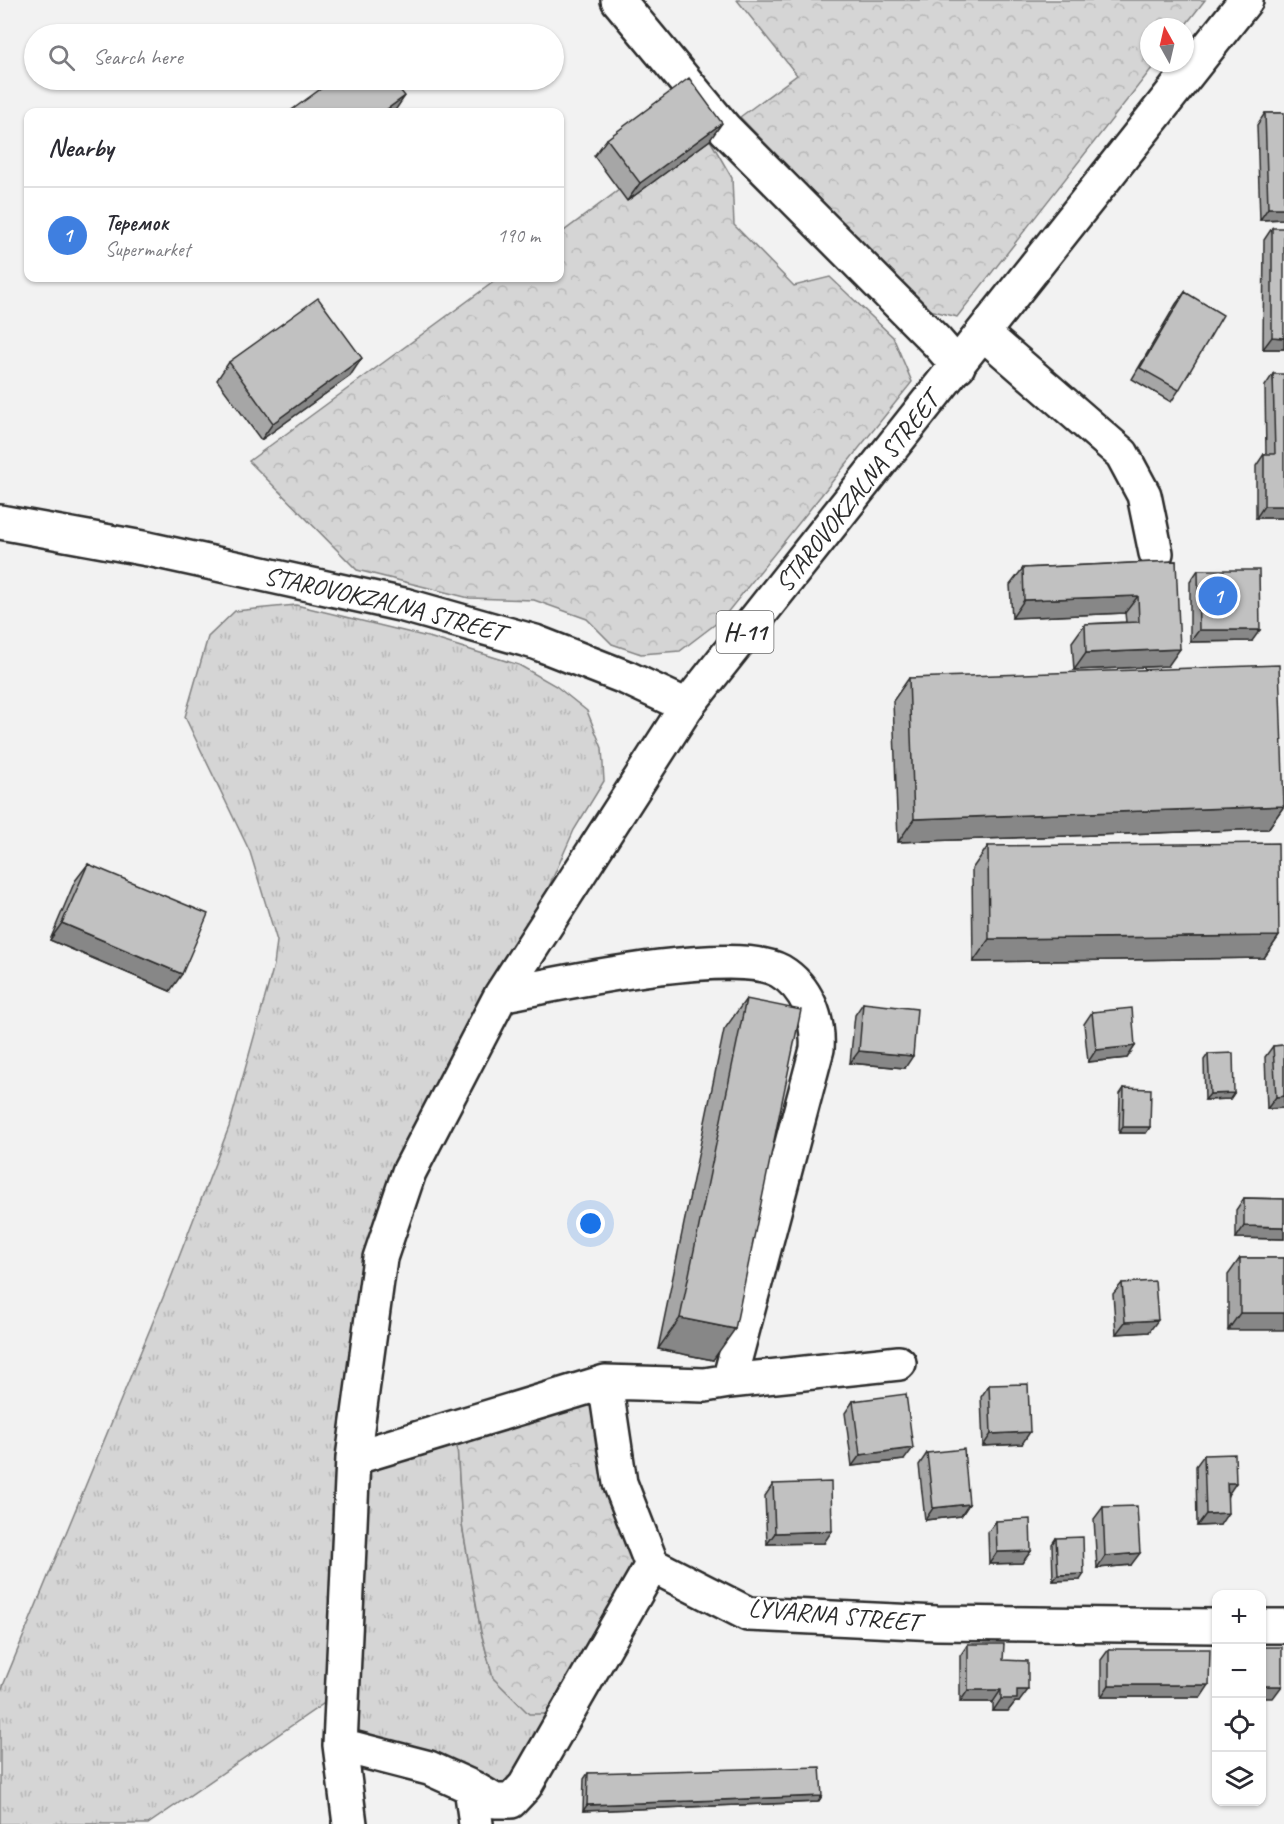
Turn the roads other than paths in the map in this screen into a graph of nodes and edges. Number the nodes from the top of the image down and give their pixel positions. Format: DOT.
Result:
graph roads {
  1 [pos="618,0"];
  2 [pos="1246,0"];
  3 [pos="983,333"];
  4 [pos="958,366"];
  5 [pos="0,522"];
  6 [pos="1156,553"];
  7 [pos="687,706"];
  8 [pos="501,995"];
  9 [pos="899,1363"];
  10 [pos="729,1381"];
  11 [pos="605,1382"];
  12 [pos="353,1458"];
  13 [pos="652,1565"];
  14 [pos="1212,1626"];
  15 [pos="1266,1626"];
  16 [pos="1284,1626"];
  17 [pos="340,1745"];
  18 [pos="471,1787"];
  19 [pos="350,1824"];
  20 [pos="476,1824"];
  1 -- 4 [label="street"];
  2 -- 3 [label="street, STAROVOKZALNA STREET / Н-11"];
  3 -- 4 [label="street, STAROVOKZALNA STREET / Н-11"];
  3 -- 6 [label="street"];
  4 -- 7 [label="street, STAROVOKZALNA STREET / Н-11"];
  5 -- 7 [label="street, STAROVOKZALNA STREET"];
  7 -- 8 [label="street"];
  8 -- 10 [label="street"];
  8 -- 12 [label="street"];
  9 -- 10 [label="street"];
  10 -- 11 [label="street"];
  11 -- 12 [label="street"];
  11 -- 13 [label="street"];
  12 -- 17 [label="street"];
  13 -- 14 [label="street, LYVARNA STREET"];
  13 -- 18 [label="street"];
  15 -- 16 [label="street"];
  17 -- 18 [label="street"];
  17 -- 19 [label="street"];
  18 -- 20 [label="street"];
}
